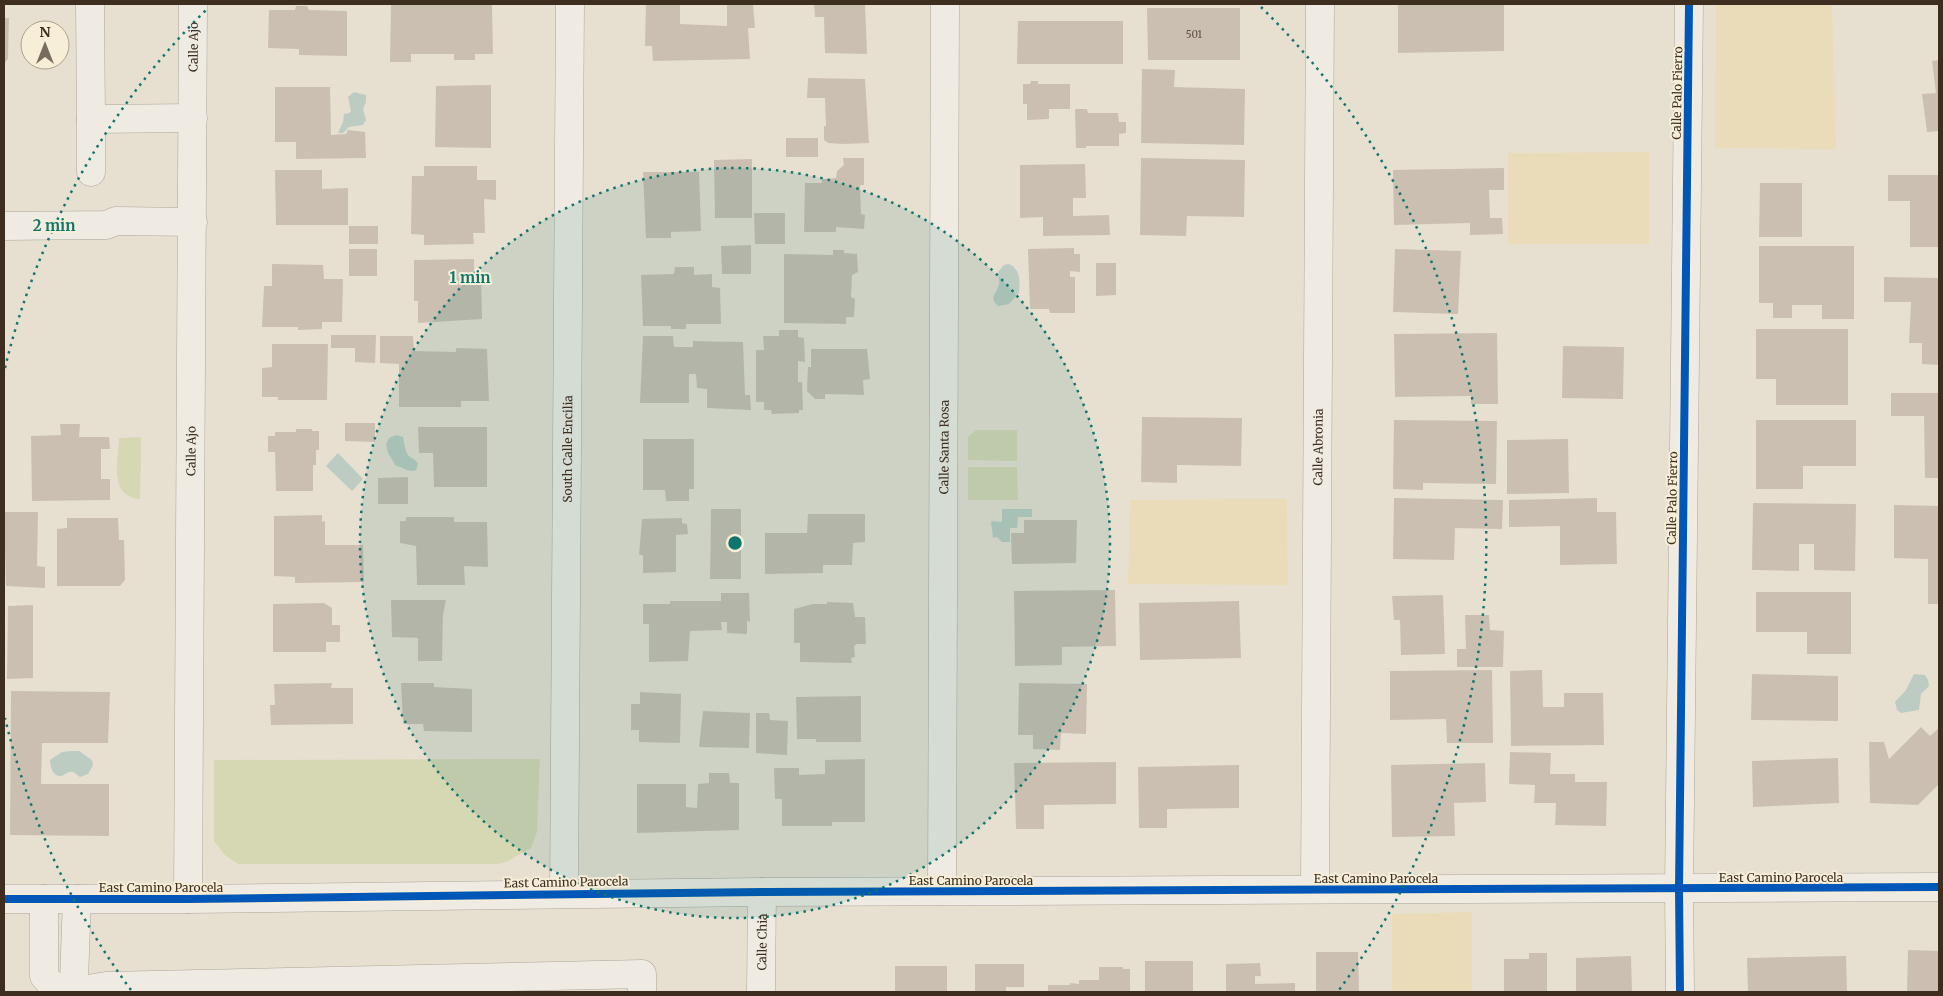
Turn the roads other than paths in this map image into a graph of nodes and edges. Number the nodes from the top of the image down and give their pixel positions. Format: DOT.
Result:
graph roads {
  1 [pos="90,4"];
  2 [pos="193,4"];
  3 [pos="570,4"];
  4 [pos="945,4"];
  5 [pos="1320,4"];
  6 [pos="1689,4"];
  7 [pos="193,118"];
  8 [pos="91,119"];
  9 [pos="91,172"];
  10 [pos="192,222"];
  11 [pos="4,226"];
  12 [pos="1939,886"];
  13 [pos="1315,889"];
  14 [pos="1679,889"];
  15 [pos="942,891"];
  16 [pos="762,892"];
  17 [pos="564,894"];
  18 [pos="4,899"];
  19 [pos="44,899"];
  20 [pos="77,899"];
  21 [pos="188,899"];
  22 [pos="60,992"];
  23 [pos="70,992"];
  24 [pos="642,992"];
  25 [pos="761,992"];
  26 [pos="1680,992"];
  1 -- 8 [label="street"];
  2 -- 7 [label="street, Calle Ajo"];
  3 -- 17 [label="street, South Calle Encilia"];
  4 -- 15 [label="street, Calle Santa Rosa"];
  5 -- 13 [label="street, Calle Abronia"];
  6 -- 14 [label="street, Calle Palo Fierro"];
  7 -- 8 [label="street"];
  7 -- 10 [label="street, Calle Ajo"];
  8 -- 9 [label="street"];
  10 -- 11 [label="street"];
  10 -- 21 [label="street, Calle Ajo"];
  12 -- 14 [label="street, East Camino Parocela"];
  13 -- 14 [label="street, East Camino Parocela"];
  13 -- 15 [label="street, East Camino Parocela"];
  14 -- 26 [label="street, Calle Palo Fierro"];
  15 -- 16 [label="street, East Camino Parocela"];
  16 -- 17 [label="street, East Camino Parocela"];
  16 -- 25 [label="street, Calle Chia"];
  17 -- 21 [label="street, East Camino Parocela"];
  18 -- 19 [label="street, East Camino Parocela"];
  19 -- 20 [label="street, East Camino Parocela"];
  19 -- 22 [label="street"];
  20 -- 21 [label="street, East Camino Parocela"];
  20 -- 22 [label="street"];
  23 -- 24 [label="street"];
}
